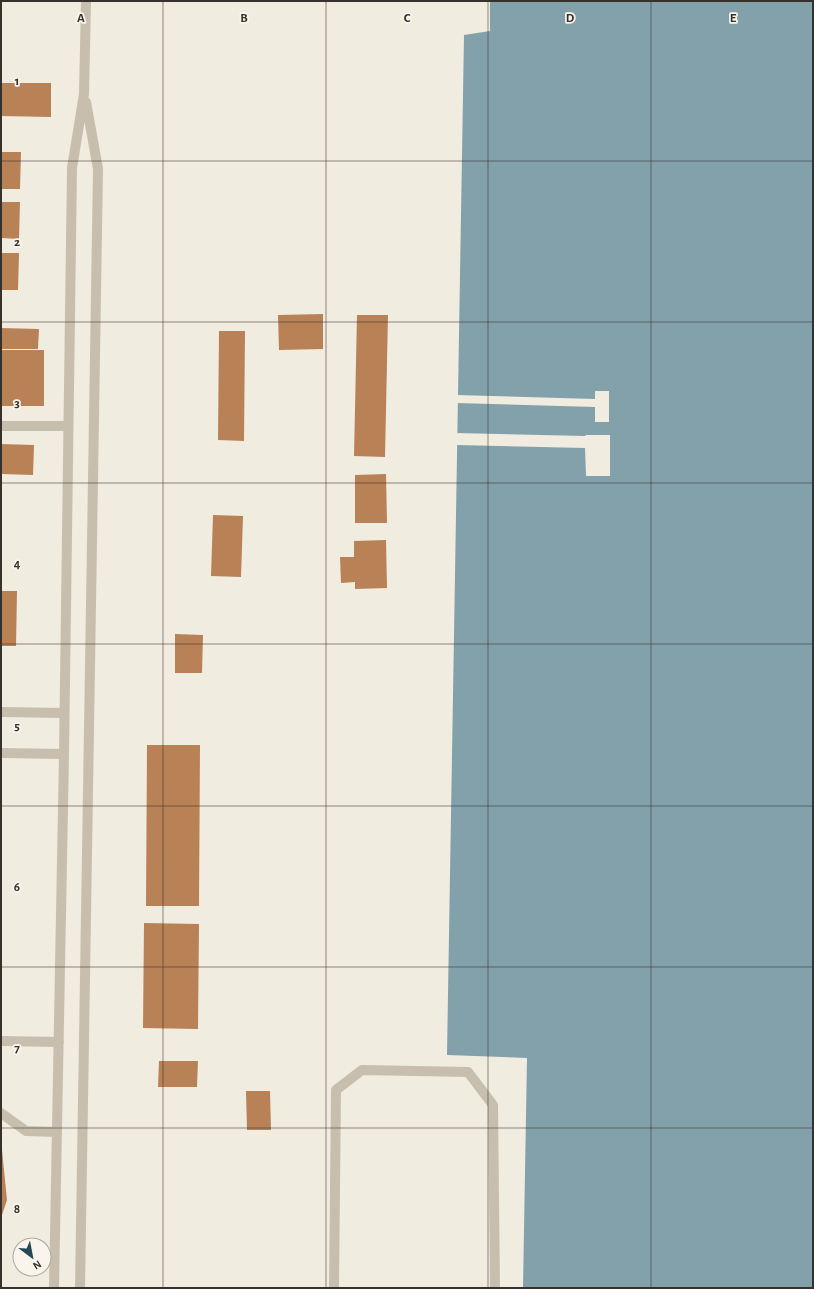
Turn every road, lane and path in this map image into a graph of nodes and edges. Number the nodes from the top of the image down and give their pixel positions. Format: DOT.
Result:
graph roads {
  1 [pos="86,1"];
  2 [pos="84,94"];
  3 [pos="1,426"];
  4 [pos="68,426"];
  5 [pos="1,712"];
  6 [pos="64,713"];
  7 [pos="1,753"];
  8 [pos="64,754"];
  9 [pos="1,1042"];
  10 [pos="59,1042"];
  11 [pos="1,1113"];
  12 [pos="56,1132"];
  13 [pos="54,1288"];
  14 [pos="80,1288"];
  15 [pos="334,1288"];
  16 [pos="495,1288"];
  1 -- 2 [label="street"];
  2 -- 4 [label="street"];
  2 -- 14 [label="street"];
  3 -- 4 [label="street"];
  4 -- 6 [label="street"];
  5 -- 6 [label="street"];
  6 -- 8 [label="street"];
  7 -- 8 [label="street"];
  8 -- 10 [label="street"];
  9 -- 10 [label="street"];
  10 -- 12 [label="street"];
  11 -- 12 [label="street"];
  12 -- 13 [label="street"];
  15 -- 16 [label="street"];
}
